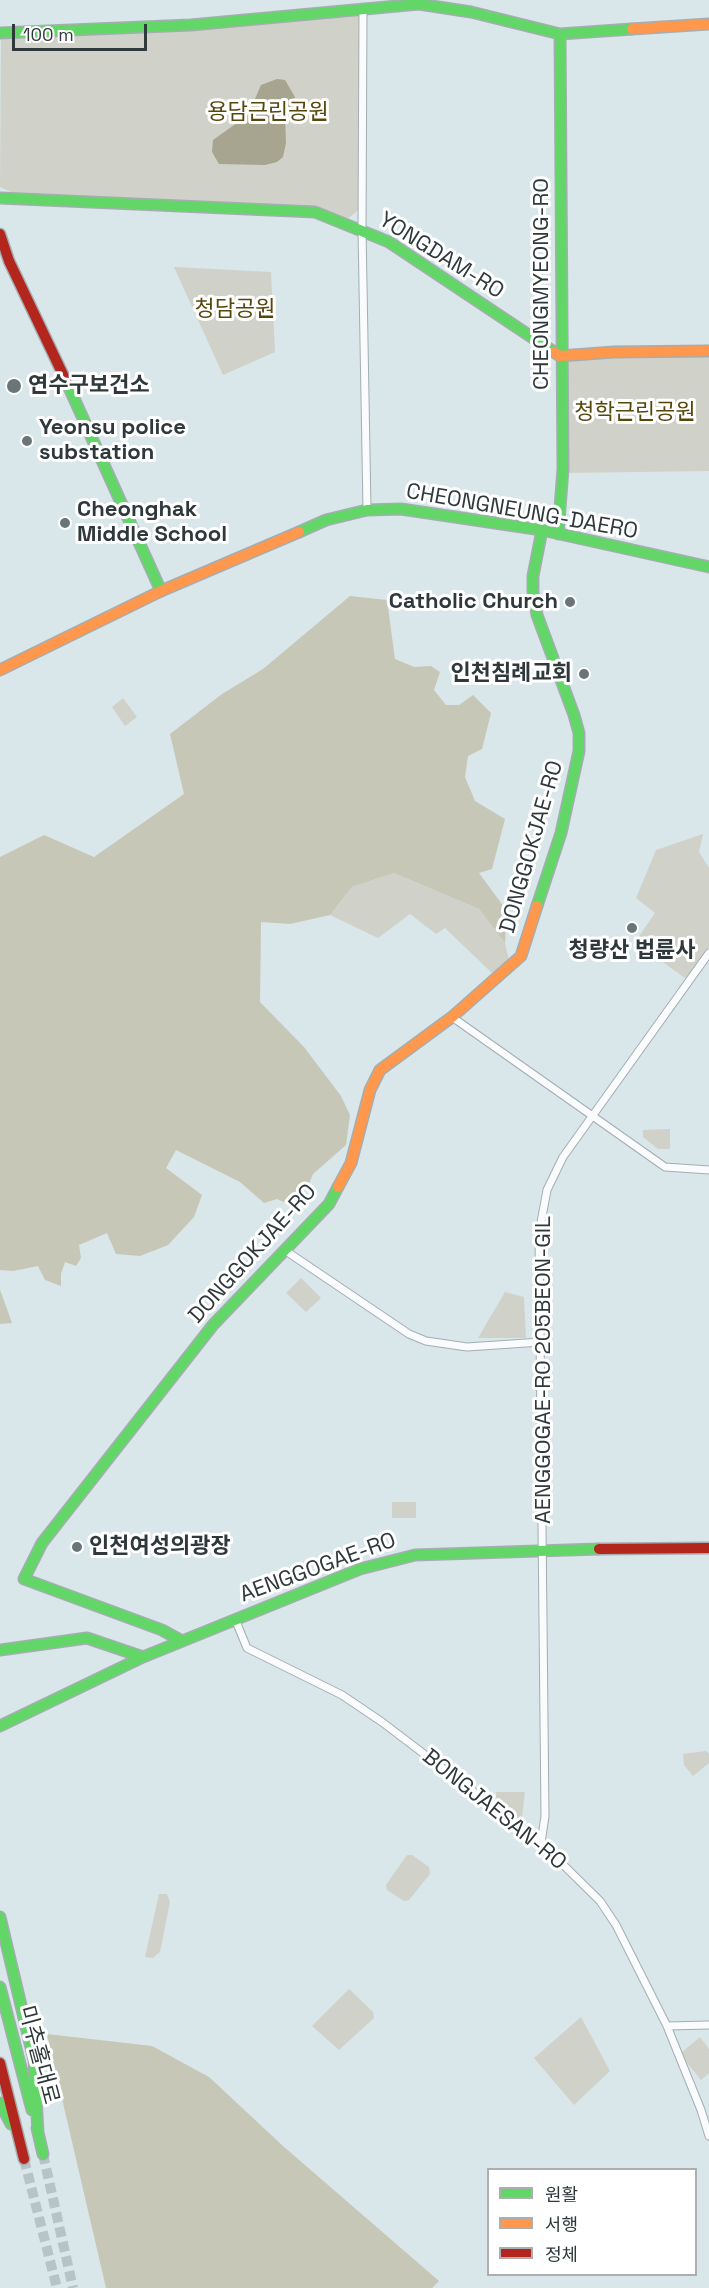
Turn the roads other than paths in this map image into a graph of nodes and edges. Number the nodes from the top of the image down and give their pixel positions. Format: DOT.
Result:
graph roads {
  1 [pos="363,9"];
  2 [pos="709,24"];
  3 [pos="0,33"];
  4 [pos="560,34"];
  5 [pos="0,198"];
  6 [pos="362,229"];
  7 [pos="0,234"];
  8 [pos="709,351"];
  9 [pos="560,356"];
  10 [pos="367,510"];
  11 [pos="542,531"];
  12 [pos="558,534"];
  13 [pos="709,567"];
  14 [pos="161,591"];
  15 [pos="0,670"];
  16 [pos="709,953"];
  17 [pos="452,1017"];
  18 [pos="592,1116"];
  19 [pos="709,1170"];
  20 [pos="286,1251"];
  21 [pos="541,1342"];
  22 [pos="709,1548"];
  23 [pos="543,1549"];
  24 [pos="235,1619"];
  25 [pos="182,1641"];
  26 [pos="0,1650"];
  27 [pos="143,1657"];
  28 [pos="0,1726"];
  29 [pos="541,1843"];
  30 [pos="0,1917"];
  31 [pos="0,1987"];
  32 [pos="709,2025"];
  33 [pos="666,2026"];
  34 [pos="0,2064"];
  35 [pos="0,2103"];
  36 [pos="39,2133"];
  37 [pos="709,2136"];
  38 [pos="19,2140"];
  39 [pos="43,2154"];
  40 [pos="24,2159"];
  1 -- 3 [label="street"];
  1 -- 4 [label="street"];
  1 -- 6 [label="street"];
  2 -- 4 [label="street"];
  4 -- 9 [label="street, CHEONGMYEONG-RO"];
  5 -- 6 [label="street, YONGDAM-RO"];
  6 -- 9 [label="street, YONGDAM-RO"];
  6 -- 10 [label="street"];
  7 -- 14 [label="street"];
  8 -- 9 [label="street"];
  9 -- 12 [label="street, CHEONGMYEONG-RO"];
  10 -- 11 [label="street, CHEONGNEUNG-DAERO"];
  10 -- 14 [label="street, CHEONGNEUNG-DAERO"];
  11 -- 12 [label="street, CHEONGNEUNG-DAERO"];
  11 -- 17 [label="street, DONGGOKJAE-RO"];
  12 -- 13 [label="street, CHEONGNEUNG-DAERO"];
  14 -- 15 [label="street, CHEONGNEUNG-DAERO"];
  16 -- 18 [label="street, AENGGOGAE-RO 205BEON-GIL"];
  17 -- 18 [label="street"];
  17 -- 20 [label="street, DONGGOKJAE-RO"];
  18 -- 19 [label="street"];
  18 -- 21 [label="street, AENGGOGAE-RO 205BEON-GIL"];
  20 -- 21 [label="street"];
  20 -- 25 [label="street, DONGGOKJAE-RO"];
  21 -- 23 [label="street, AENGGOGAE-RO 205BEON-GIL"];
  22 -- 23 [label="street, AENGGOGAE-RO"];
  23 -- 24 [label="street, AENGGOGAE-RO"];
  23 -- 29 [label="street, AENGGOGAE-RO 205BEON-GIL"];
  24 -- 25 [label="street, AENGGOGAE-RO"];
  24 -- 29 [label="street, BONGJAESAN-RO"];
  25 -- 27 [label="street, AENGGOGAE-RO"];
  26 -- 27 [label="street"];
  27 -- 28 [label="street, AENGGOGAE-RO"];
  29 -- 33 [label="street, BONGJAESAN-RO"];
  30 -- 36 [label="street"];
  31 -- 36 [label="street, 미추홀대로"];
  32 -- 33 [label="street"];
  33 -- 37 [label="street, BONGJAESAN-RO"];
  34 -- 38 [label="street, 미추홀대로"];
  35 -- 38 [label="street"];
  36 -- 39 [label="street"];
  38 -- 40 [label="street"];
}
